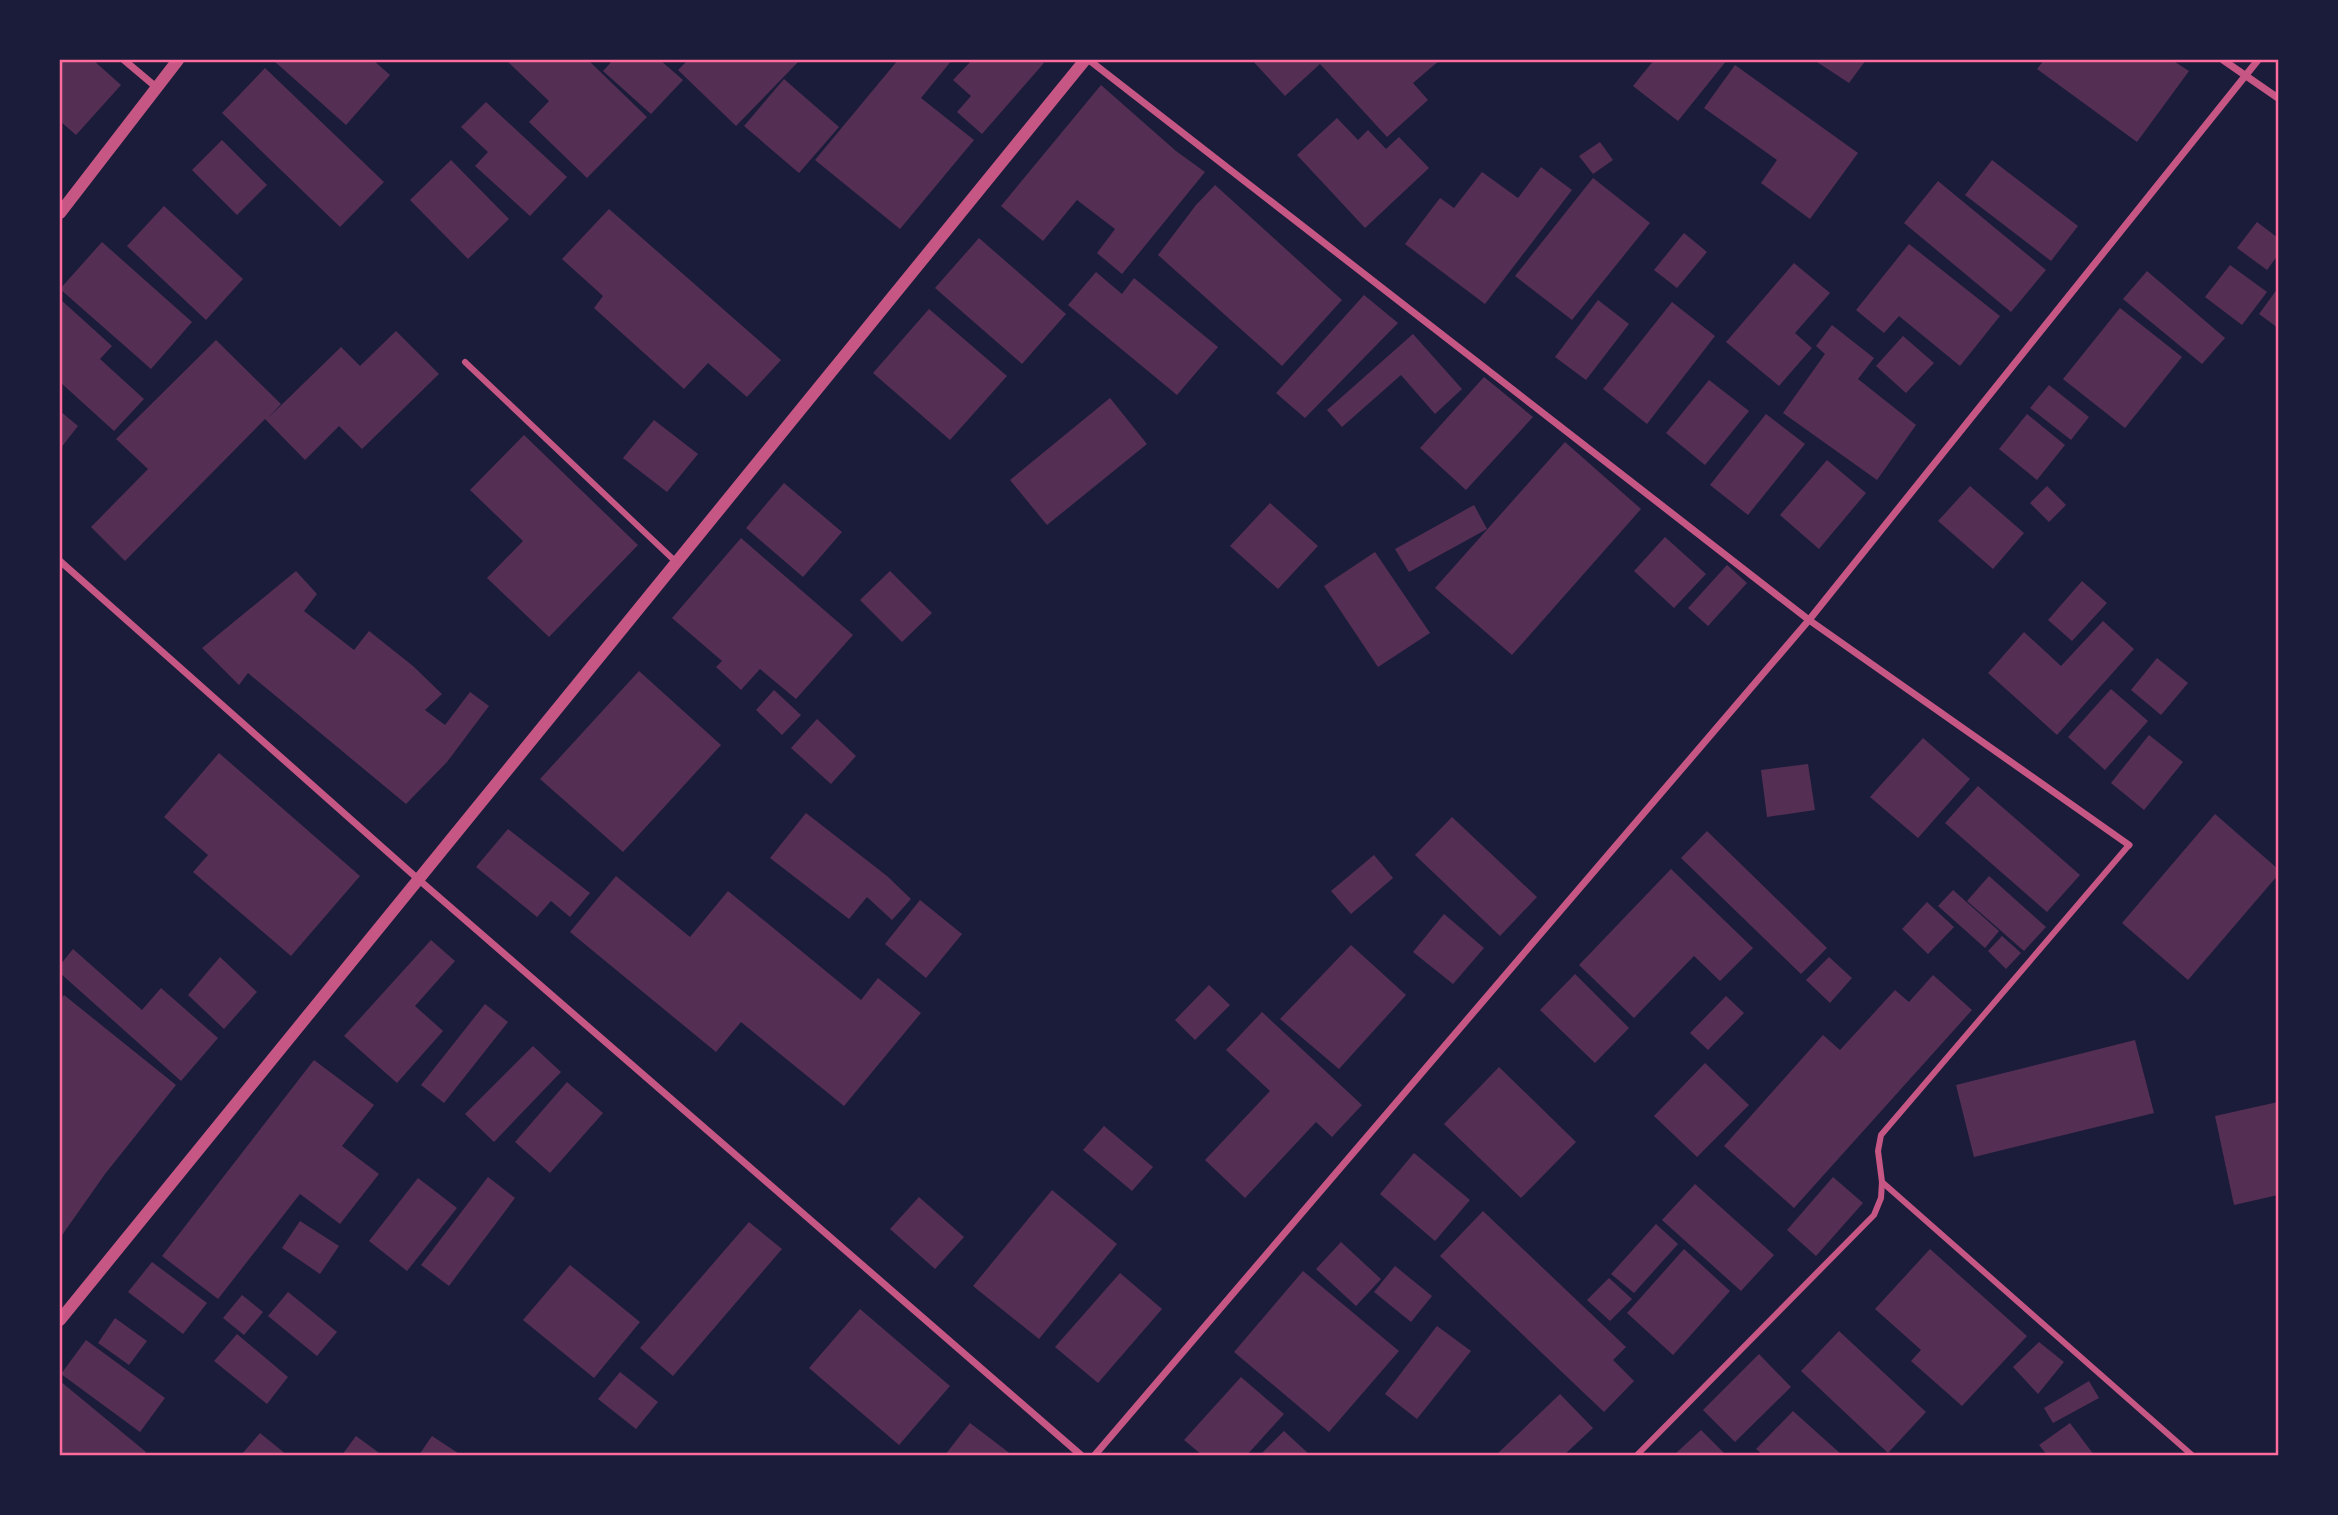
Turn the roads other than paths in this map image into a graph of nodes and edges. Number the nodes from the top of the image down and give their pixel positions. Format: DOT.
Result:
graph roads {
  1 [pos="124,60"];
  2 [pos="178,60"];
  3 [pos="1087,60"];
  4 [pos="2223,60"];
  5 [pos="2258,60"];
  6 [pos="2246,75"];
  7 [pos="156,88"];
  8 [pos="2278,98"];
  9 [pos="60,213"];
  10 [pos="465,362"];
  11 [pos="60,561"];
  12 [pos="676,562"];
  13 [pos="1809,620"];
  14 [pos="2129,845"];
  15 [pos="418,879"];
  16 [pos="1882,1181"];
  17 [pos="60,1320"];
  18 [pos="1082,1455"];
  19 [pos="1094,1455"];
  20 [pos="1636,1455"];
  21 [pos="2193,1455"];
  1 -- 7 [label="street"];
  2 -- 7 [label="street"];
  3 -- 12 [label="street"];
  3 -- 13 [label="street"];
  4 -- 6 [label="street"];
  5 -- 6 [label="street"];
  6 -- 8 [label="street"];
  6 -- 13 [label="street"];
  7 -- 9 [label="street"];
  10 -- 12 [label="street"];
  11 -- 15 [label="street"];
  12 -- 15 [label="street"];
  13 -- 14 [label="street"];
  13 -- 19 [label="street"];
  14 -- 16 [label="street"];
  15 -- 17 [label="street"];
  15 -- 18 [label="street"];
  16 -- 20 [label="street"];
  16 -- 21 [label="street"];
}
